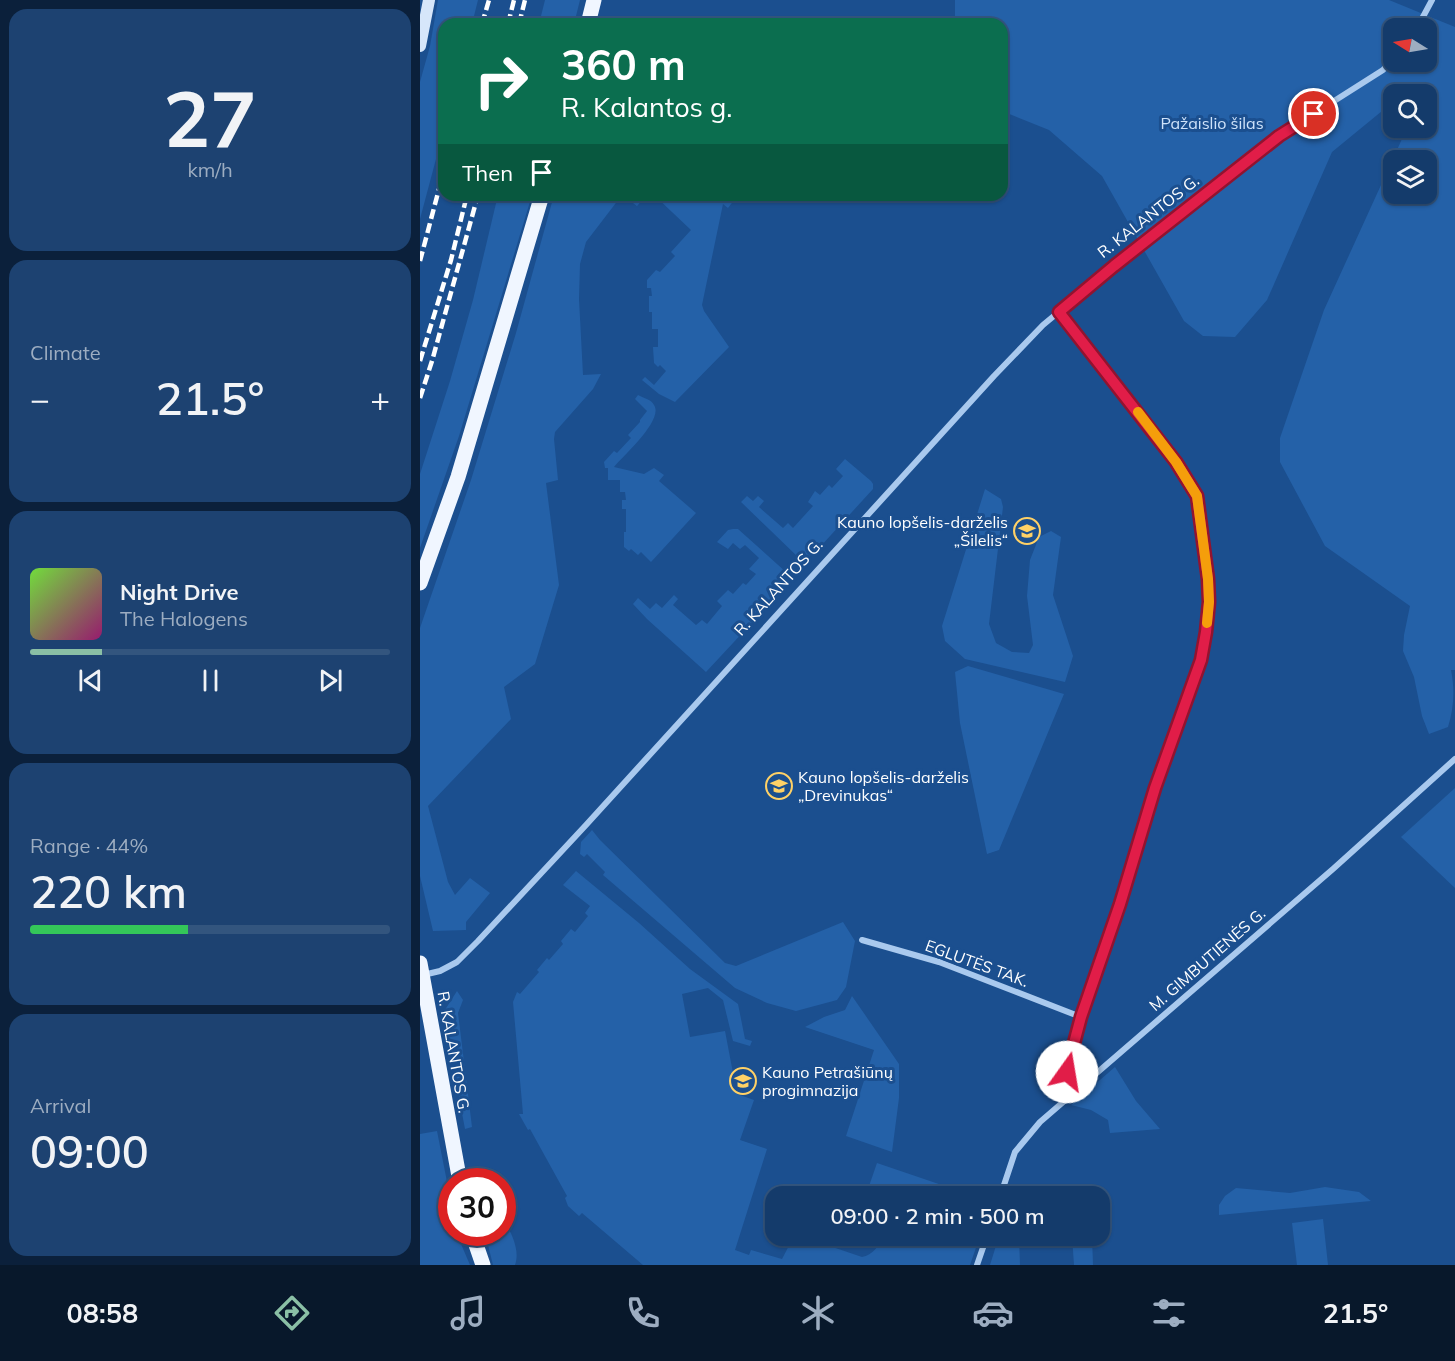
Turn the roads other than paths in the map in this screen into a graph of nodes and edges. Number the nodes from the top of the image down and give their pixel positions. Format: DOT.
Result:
graph roads {
  1 [pos="429,0"];
  2 [pos="594,0"];
  3 [pos="1432,0"];
  4 [pos="590,18"];
  5 [pos="1422,18"];
  6 [pos="420,46"];
  7 [pos="1383,70"];
  8 [pos="540,201"];
  9 [pos="1059,312"];
  10 [pos="420,584"];
  11 [pos="1455,759"];
  12 [pos="862,940"];
  13 [pos="421,969"];
  14 [pos="1081,1017"];
  15 [pos="1073,1093"];
  16 [pos="457,1168"];
  17 [pos="1004,1186"];
  18 [pos="476,1246"];
  19 [pos="984,1246"];
  20 [pos="483,1265"];
  21 [pos="977,1265"];
  1 -- 6 [label="main road"];
  2 -- 4 [label="main road"];
  3 -- 5 [label="street"];
  7 -- 9 [label="street, R. KALANTOS G."];
  8 -- 10 [label="main road"];
  9 -- 13 [label="street, R. KALANTOS G."];
  9 -- 14 [label="street"];
  11 -- 15 [label="street, M. GIMBUTIENĖS G."];
  12 -- 14 [label="street, EGLUTĖS TAK."];
  13 -- 16 [label="main road, R. KALANTOS G."];
  14 -- 15 [label="street"];
  15 -- 17 [label="street, M. GIMBUTIENĖS G."];
  18 -- 20 [label="main road"];
  19 -- 21 [label="street"];
}
